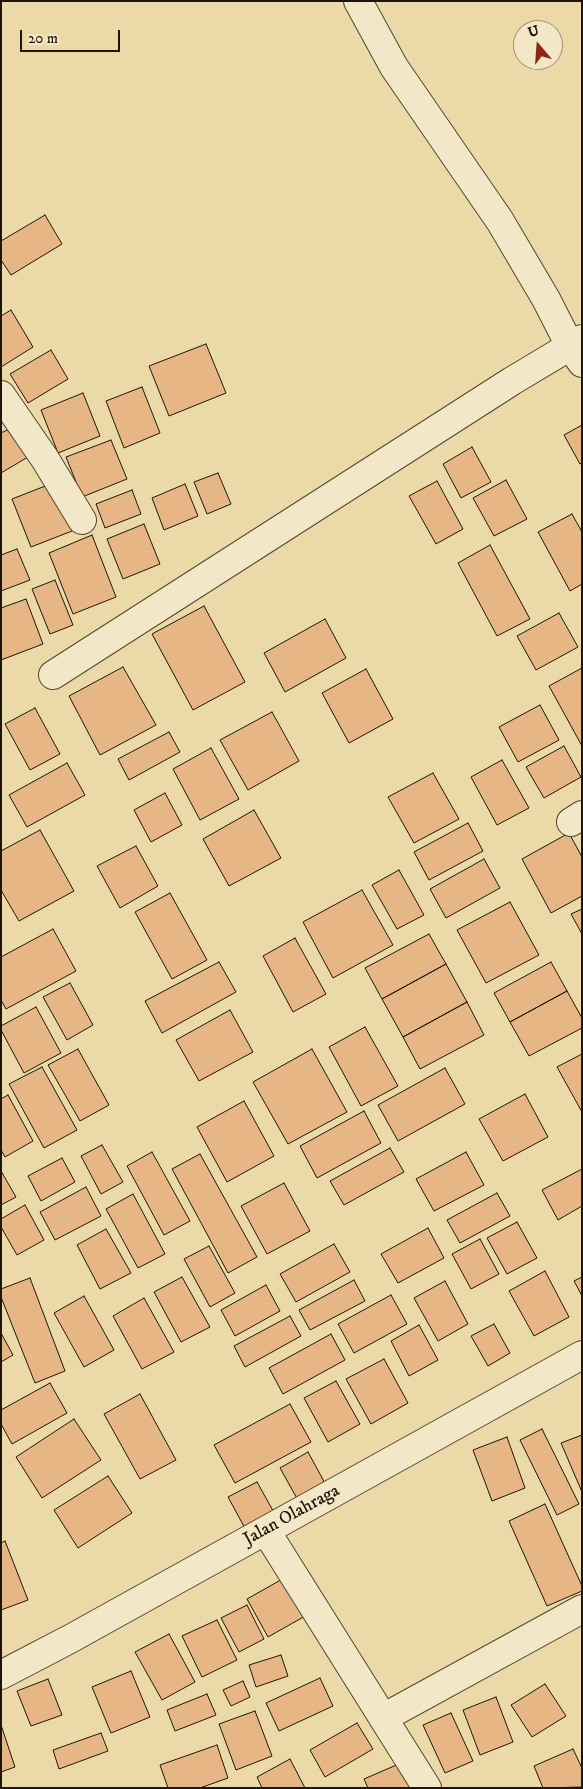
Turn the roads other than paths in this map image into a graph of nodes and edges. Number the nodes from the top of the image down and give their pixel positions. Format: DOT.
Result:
graph roads {
  1 [pos="358,1"];
  2 [pos="578,349"];
  3 [pos="1,395"];
  4 [pos="82,520"];
  5 [pos="53,675"];
  6 [pos="582,1355"];
  7 [pos="266,1530"];
  8 [pos="582,1609"];
  9 [pos="1,1675"];
  10 [pos="383,1718"];
  11 [pos="427,1788"];
  1 -- 2 [label="street"];
  2 -- 5 [label="street"];
  3 -- 4 [label="street"];
  6 -- 7 [label="street, Jalan Olahraga"];
  7 -- 9 [label="street, Jalan Olahraga"];
  7 -- 10 [label="street"];
  8 -- 10 [label="street"];
  10 -- 11 [label="street"];
}
